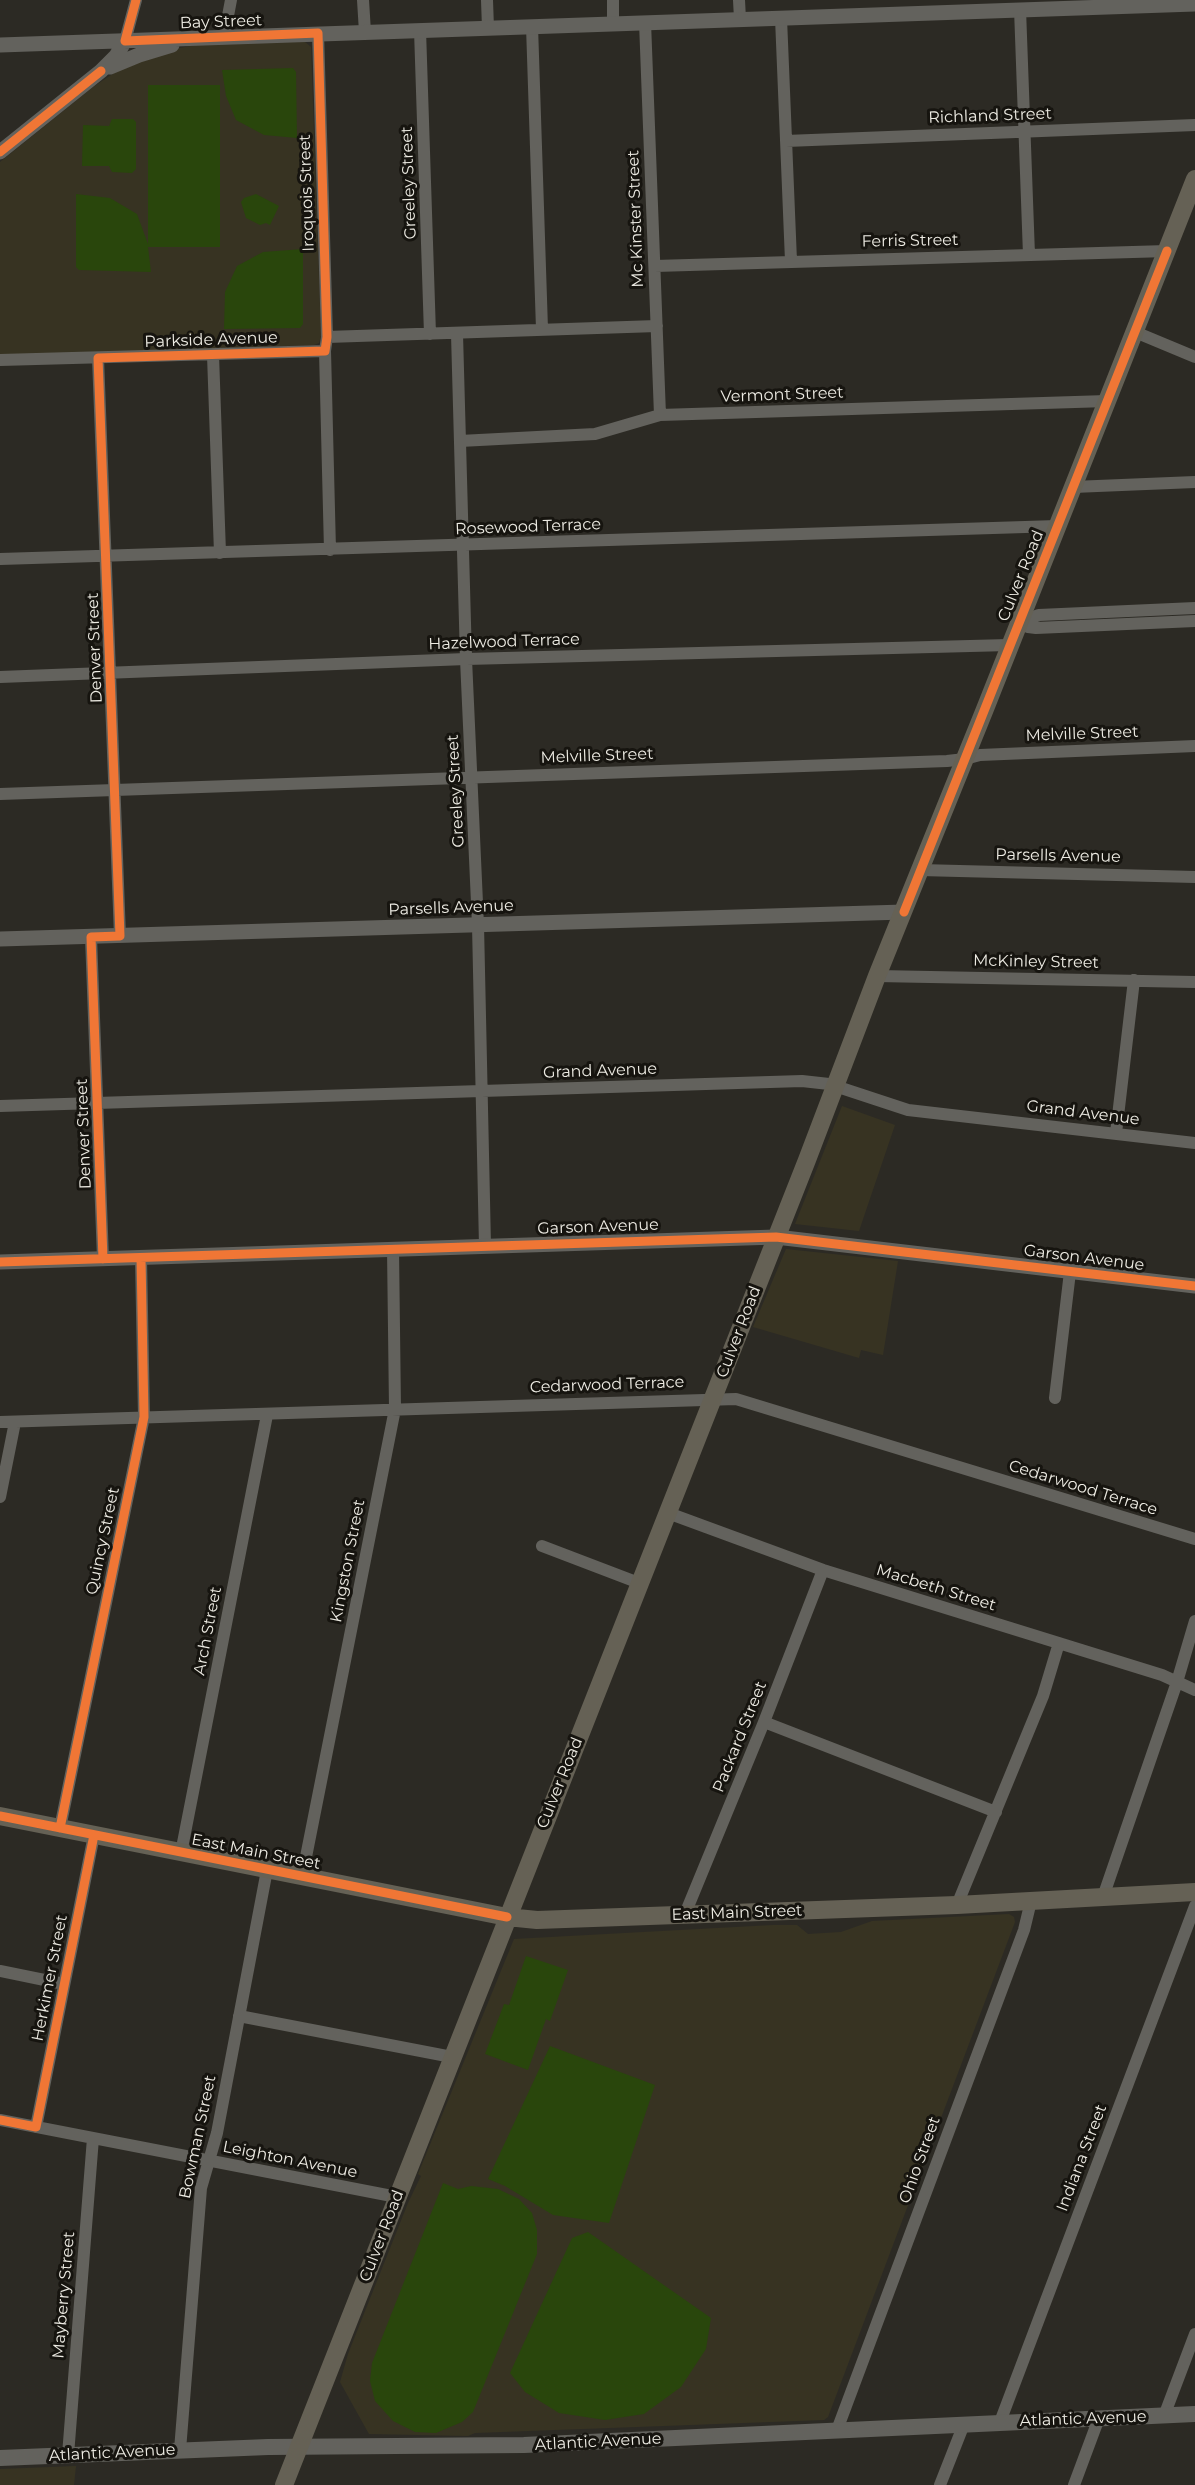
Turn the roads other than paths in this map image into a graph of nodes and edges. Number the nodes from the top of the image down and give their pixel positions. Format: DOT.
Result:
graph roads {
  1 [pos="136,0"];
  2 [pos="231,0"];
  3 [pos="363,0"];
  4 [pos="487,0"];
  5 [pos="613,0"];
  6 [pos="739,0"];
  7 [pos="1195,4"];
  8 [pos="1020,9"];
  9 [pos="781,18"];
  10 [pos="740,19"];
  11 [pos="645,22"];
  12 [pos="613,23"];
  13 [pos="532,26"];
  14 [pos="488,28"];
  15 [pos="420,30"];
  16 [pos="365,32"];
  17 [pos="318,33"];
  18 [pos="224,37"];
  19 [pos="200,38"];
  20 [pos="125,41"];
  21 [pos="0,45"];
  22 [pos="101,71"];
  23 [pos="1195,125"];
  24 [pos="1025,132"];
  25 [pos="786,141"];
  26 [pos="0,152"];
  27 [pos="1195,179"];
  28 [pos="1167,250"];
  29 [pos="1029,255"];
  30 [pos="790,261"];
  31 [pos="655,266"];
  32 [pos="657,326"];
  33 [pos="542,329"];
  34 [pos="1135,332"];
  35 [pos="430,334"];
  36 [pos="457,334"];
  37 [pos="327,337"];
  38 [pos="325,351"];
  39 [pos="213,355"];
  40 [pos="1195,357"];
  41 [pos="98,358"];
  42 [pos="0,360"];
  43 [pos="1107,400"];
  44 [pos="660,415"];
  45 [pos="460,441"];
  46 [pos="1195,482"];
  47 [pos="1073,487"];
  48 [pos="1057,526"];
  49 [pos="465,546"];
  50 [pos="330,550"];
  51 [pos="220,553"];
  52 [pos="106,556"];
  53 [pos="0,559"];
  54 [pos="1195,608"];
  55 [pos="1195,621"];
  56 [pos="1019,622"];
  57 [pos="1010,645"];
  58 [pos="466,659"];
  59 [pos="111,673"];
  60 [pos="0,677"];
  61 [pos="1195,746"];
  62 [pos="965,759"];
  63 [pos="473,777"];
  64 [pos="115,789"];
  65 [pos="0,794"];
  66 [pos="920,870"];
  67 [pos="1195,877"];
  68 [pos="904,912"];
  69 [pos="478,925"];
  70 [pos="120,936"];
  71 [pos="92,937"];
  72 [pos="0,939"];
  73 [pos="877,976"];
  74 [pos="1134,980"];
  75 [pos="1195,982"];
  76 [pos="836,1086"];
  77 [pos="483,1092"];
  78 [pos="98,1103"];
  79 [pos="0,1106"];
  80 [pos="1116,1133"];
  81 [pos="1195,1143"];
  82 [pos="776,1237"];
  83 [pos="484,1246"];
  84 [pos="393,1249"];
  85 [pos="141,1258"];
  86 [pos="103,1259"];
  87 [pos="0,1262"];
  88 [pos="1070,1272"];
  89 [pos="1195,1286"];
  90 [pos="712,1398"];
  91 [pos="1055,1398"];
  92 [pos="395,1408"];
  93 [pos="267,1415"];
  94 [pos="144,1418"];
  95 [pos="0,1422"];
  96 [pos="15,1422"];
  97 [pos="0,1497"];
  98 [pos="668,1513"];
  99 [pos="1195,1539"];
  100 [pos="542,1546"];
  101 [pos="823,1570"];
  102 [pos="639,1583"];
  103 [pos="1195,1621"];
  104 [pos="1059,1643"];
  105 [pos="1177,1682"];
  106 [pos="1195,1690"];
  107 [pos="764,1722"];
  108 [pos="996,1812"];
  109 [pos="0,1816"];
  110 [pos="60,1828"];
  111 [pos="94,1835"];
  112 [pos="181,1853"];
  113 [pos="267,1870"];
  114 [pos="302,1877"];
  115 [pos="1195,1892"];
  116 [pos="1103,1897"];
  117 [pos="1031,1901"];
  118 [pos="957,1905"];
  119 [pos="1195,1906"];
  120 [pos="685,1914"];
  121 [pos="507,1917"];
  122 [pos="0,1971"];
  123 [pos="64,1984"];
  124 [pos="239,2016"];
  125 [pos="452,2057"];
  126 [pos="0,2120"];
  127 [pos="36,2127"];
  128 [pos="93,2138"];
  129 [pos="208,2161"];
  130 [pos="397,2198"];
  131 [pos="1195,2334"];
  132 [pos="1195,2414"];
  133 [pos="1164,2416"];
  134 [pos="1099,2418"];
  135 [pos="1000,2422"];
  136 [pos="964,2424"];
  137 [pos="837,2430"];
  138 [pos="299,2447"];
  139 [pos="180,2450"];
  140 [pos="68,2455"];
  141 [pos="0,2458"];
  142 [pos="284,2485"];
  143 [pos="940,2485"];
  144 [pos="1074,2485"];
  1 -- 20 [label="street"];
  2 -- 18 [label="street"];
  3 -- 16 [label="street"];
  4 -- 14 [label="street"];
  5 -- 12 [label="street"];
  6 -- 10 [label="street"];
  7 -- 8 [label="street, Bay Street"];
  8 -- 9 [label="street, Bay Street"];
  8 -- 24 [label="street"];
  9 -- 10 [label="street, Bay Street"];
  9 -- 25 [label="street"];
  10 -- 11 [label="street, Bay Street"];
  11 -- 12 [label="street, Bay Street"];
  11 -- 31 [label="street, Mc Kinster Street"];
  12 -- 13 [label="street, Bay Street"];
  13 -- 14 [label="street, Bay Street"];
  13 -- 33 [label="street"];
  14 -- 15 [label="street, Bay Street"];
  15 -- 16 [label="street, Bay Street"];
  15 -- 35 [label="street, Greeley Street"];
  16 -- 17 [label="street, Bay Street"];
  17 -- 18 [label="street, Bay Street"];
  17 -- 37 [label="street, Iroquois Street"];
  18 -- 19 [label="street, Bay Street"];
  19 -- 20 [label="street, Bay Street"];
  19 -- 22 [label="street"];
  20 -- 21 [label="street, Bay Street"];
  20 -- 22 [label="street"];
  22 -- 26 [label="street"];
  23 -- 24 [label="street, Richland Street"];
  24 -- 25 [label="street, Richland Street"];
  24 -- 29 [label="street"];
  25 -- 30 [label="street"];
  27 -- 28 [label="main road, Culver Road"];
  28 -- 29 [label="street, Ferris Street"];
  28 -- 34 [label="main road, Culver Road"];
  29 -- 30 [label="street, Ferris Street"];
  30 -- 31 [label="street, Ferris Street"];
  31 -- 32 [label="street, Mc Kinster Street"];
  32 -- 33 [label="street"];
  32 -- 44 [label="street, Mc Kinster Street"];
  33 -- 36 [label="street"];
  34 -- 40 [label="street"];
  34 -- 43 [label="main road, Culver Road"];
  35 -- 36 [label="street"];
  35 -- 37 [label="street"];
  36 -- 45 [label="street, Greeley Street"];
  37 -- 38 [label="street, Iroquois Street"];
  38 -- 39 [label="street, Parkside Avenue"];
  38 -- 50 [label="street, Iroquois Street"];
  39 -- 41 [label="street, Parkside Avenue"];
  39 -- 51 [label="street"];
  41 -- 42 [label="street, Parkside Avenue"];
  41 -- 52 [label="street, Denver Street"];
  43 -- 44 [label="street, Vermont Street"];
  43 -- 47 [label="main road, Culver Road"];
  44 -- 45 [label="street, Vermont Street"];
  45 -- 49 [label="street, Greeley Street"];
  46 -- 47 [label="street"];
  47 -- 48 [label="main road, Culver Road"];
  48 -- 49 [label="street, Rosewood Terrace"];
  48 -- 56 [label="main road, Culver Road"];
  49 -- 50 [label="street, Rosewood Terrace"];
  49 -- 58 [label="street, Greeley Street"];
  50 -- 51 [label="street, Rosewood Terrace"];
  51 -- 52 [label="street, Rosewood Terrace"];
  52 -- 53 [label="street, Rosewood Terrace"];
  52 -- 59 [label="street, Denver Street"];
  54 -- 56 [label="street"];
  55 -- 56 [label="street"];
  56 -- 57 [label="main road, Culver Road"];
  57 -- 58 [label="street, Hazelwood Terrace"];
  57 -- 62 [label="main road, Culver Road"];
  58 -- 59 [label="street, Hazelwood Terrace"];
  58 -- 63 [label="street, Greeley Street"];
  59 -- 60 [label="street, Hazelwood Terrace"];
  59 -- 64 [label="street, Denver Street"];
  61 -- 62 [label="street, Melville Street"];
  62 -- 63 [label="street, Melville Street"];
  62 -- 66 [label="main road, Culver Road"];
  63 -- 64 [label="street, Melville Street"];
  63 -- 69 [label="street, Greeley Street"];
  64 -- 65 [label="street, Melville Street"];
  64 -- 70 [label="street, Denver Street"];
  66 -- 67 [label="street, Parsells Avenue"];
  66 -- 68 [label="main road, Culver Road"];
  68 -- 69 [label="street, Parsells Avenue"];
  68 -- 73 [label="main road, Culver Road"];
  69 -- 70 [label="street, Parsells Avenue"];
  69 -- 77 [label="street, Greeley Street"];
  70 -- 71 [label="street, Parsells Avenue"];
  71 -- 72 [label="street, Parsells Avenue"];
  71 -- 78 [label="street, Denver Street"];
  73 -- 74 [label="street, McKinley Street"];
  73 -- 76 [label="main road, Culver Road"];
  74 -- 75 [label="street, McKinley Street"];
  74 -- 80 [label="street"];
  76 -- 77 [label="street, Grand Avenue"];
  76 -- 80 [label="street, Grand Avenue"];
  76 -- 82 [label="main road, Culver Road"];
  77 -- 78 [label="street, Grand Avenue"];
  77 -- 83 [label="street, Greeley Street"];
  78 -- 79 [label="street, Grand Avenue"];
  78 -- 86 [label="street, Denver Street"];
  80 -- 81 [label="street, Grand Avenue"];
  82 -- 83 [label="street, Garson Avenue"];
  82 -- 88 [label="street, Garson Avenue"];
  82 -- 90 [label="main road, Culver Road"];
  83 -- 84 [label="street, Garson Avenue"];
  84 -- 85 [label="street, Garson Avenue"];
  84 -- 92 [label="street, Kingston Street"];
  85 -- 86 [label="street, Garson Avenue"];
  85 -- 94 [label="street, Quincy Street"];
  86 -- 87 [label="street, Garson Avenue"];
  88 -- 89 [label="street, Garson Avenue"];
  88 -- 91 [label="street"];
  90 -- 92 [label="street, Cedarwood Terrace"];
  90 -- 98 [label="main road, Culver Road"];
  90 -- 99 [label="street, Cedarwood Terrace"];
  92 -- 93 [label="street, Cedarwood Terrace"];
  92 -- 114 [label="street, Kingston Street"];
  93 -- 94 [label="street, Cedarwood Terrace"];
  93 -- 112 [label="street, Arch Street"];
  94 -- 96 [label="street, Cedarwood Terrace"];
  94 -- 110 [label="street, Quincy Street"];
  95 -- 96 [label="street, Cedarwood Terrace"];
  96 -- 97 [label="street"];
  98 -- 101 [label="street, Macbeth Street"];
  98 -- 102 [label="main road, Culver Road"];
  100 -- 102 [label="street"];
  101 -- 104 [label="street, Macbeth Street"];
  101 -- 107 [label="street, Packard Street"];
  102 -- 121 [label="main road, Culver Road"];
  103 -- 105 [label="street"];
  104 -- 105 [label="street, Macbeth Street"];
  104 -- 108 [label="street"];
  105 -- 106 [label="street, Macbeth Street"];
  105 -- 116 [label="street"];
  107 -- 108 [label="street"];
  107 -- 120 [label="street, Packard Street"];
  108 -- 118 [label="street"];
  109 -- 110 [label="main road, East Main Street"];
  110 -- 111 [label="main road, East Main Street"];
  111 -- 112 [label="main road, East Main Street"];
  111 -- 123 [label="street, Herkimer Street"];
  112 -- 113 [label="main road, East Main Street"];
  113 -- 114 [label="main road, East Main Street"];
  113 -- 124 [label="street, Bowman Street"];
  114 -- 121 [label="main road, East Main Street"];
  115 -- 116 [label="main road, East Main Street"];
  116 -- 117 [label="main road, East Main Street"];
  117 -- 118 [label="main road, East Main Street"];
  117 -- 137 [label="street, Ohio Street"];
  118 -- 120 [label="main road, East Main Street"];
  119 -- 135 [label="street, Indiana Street"];
  120 -- 121 [label="main road, East Main Street"];
  121 -- 125 [label="main road, Culver Road"];
  122 -- 123 [label="street"];
  123 -- 127 [label="street, Herkimer Street"];
  124 -- 125 [label="street"];
  124 -- 129 [label="street, Bowman Street"];
  125 -- 130 [label="main road, Culver Road"];
  126 -- 127 [label="street, Leighton Avenue"];
  127 -- 128 [label="street, Leighton Avenue"];
  128 -- 129 [label="street, Leighton Avenue"];
  128 -- 140 [label="street, Mayberry Street"];
  129 -- 130 [label="street, Leighton Avenue"];
  129 -- 139 [label="street, Bowman Street"];
  130 -- 138 [label="main road, Culver Road"];
  131 -- 133 [label="street"];
  132 -- 133 [label="main road, Atlantic Avenue"];
  133 -- 134 [label="main road, Atlantic Avenue"];
  134 -- 135 [label="main road, Atlantic Avenue"];
  134 -- 144 [label="street"];
  135 -- 136 [label="main road, Atlantic Avenue"];
  136 -- 137 [label="main road, Atlantic Avenue"];
  136 -- 143 [label="street"];
  137 -- 138 [label="main road, Atlantic Avenue"];
  138 -- 139 [label="main road, Atlantic Avenue"];
  138 -- 142 [label="main road, Culver Road"];
  139 -- 140 [label="main road, Atlantic Avenue"];
  140 -- 141 [label="main road, Atlantic Avenue"];
}
